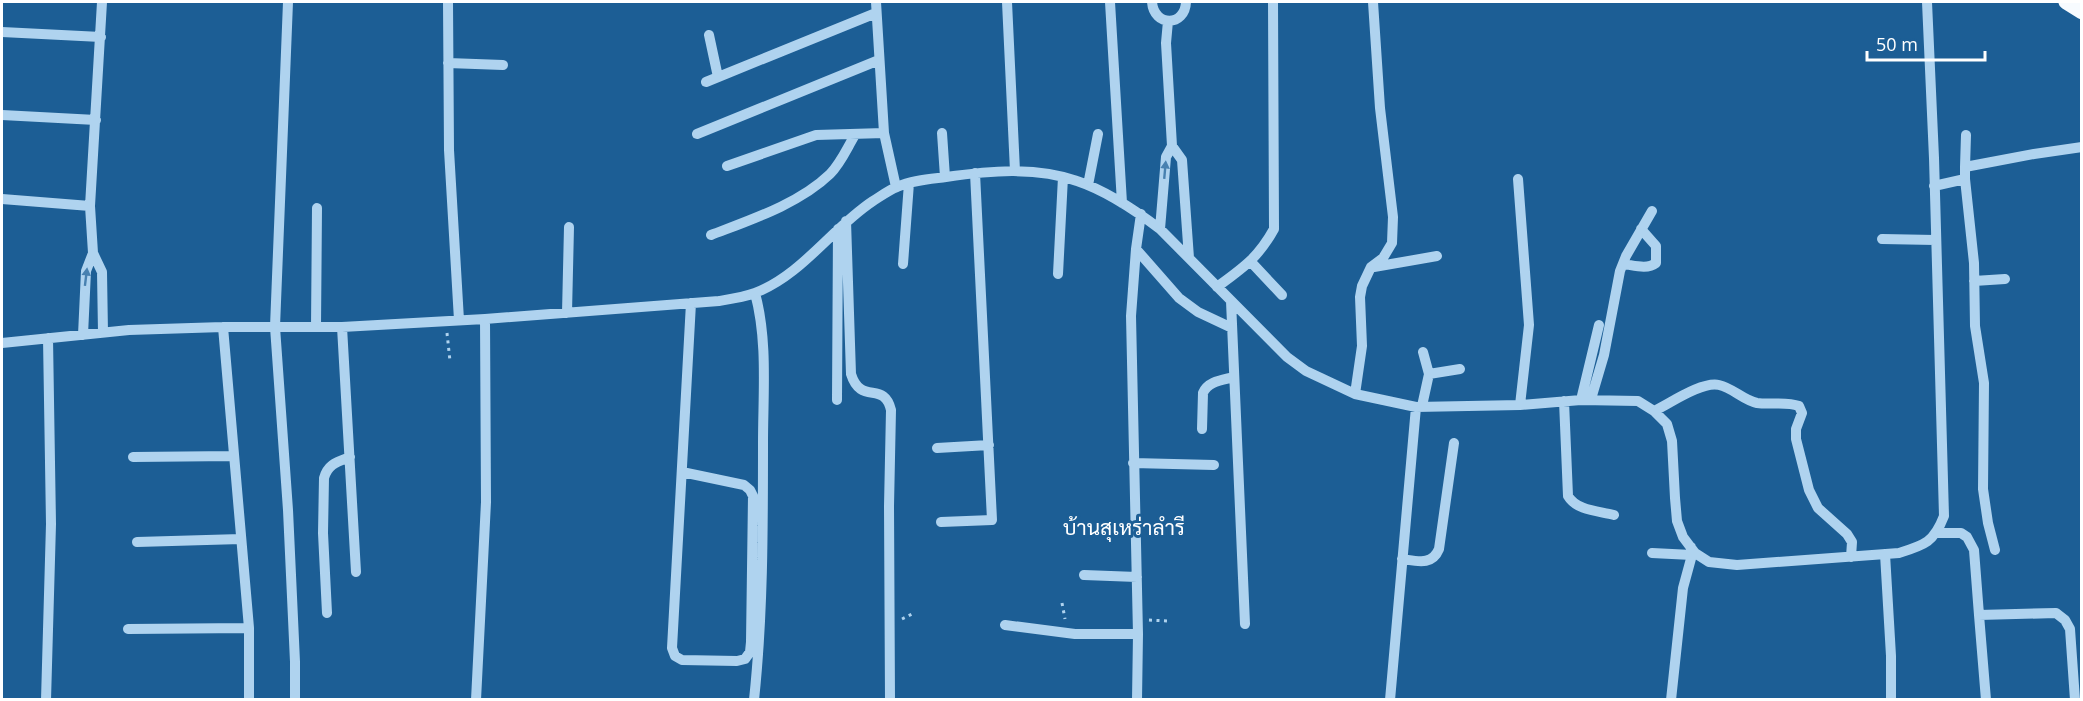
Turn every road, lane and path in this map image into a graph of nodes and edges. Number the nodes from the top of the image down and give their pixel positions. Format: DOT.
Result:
graph roads {
  1 [pos="102,2"];
  2 [pos="288,2"];
  3 [pos="448,2"];
  4 [pos="1008,2"];
  5 [pos="1110,2"];
  6 [pos="1152,2"];
  7 [pos="1186,2"];
  8 [pos="1273,2"];
  9 [pos="1373,2"];
  10 [pos="1927,2"];
  11 [pos="2066,2"];
  12 [pos="876,7"];
  13 [pos="2082,12"];
  14 [pos="1168,21"];
  15 [pos="2,32"];
  16 [pos="709,35"];
  17 [pos="101,37"];
  18 [pos="879,60"];
  19 [pos="448,63"];
  20 [pos="503,64"];
  21 [pos="718,77"];
  22 [pos="706,82"];
  23 [pos="2,115"];
  24 [pos="96,120"];
  25 [pos="884,133"];
  26 [pos="942,133"];
  27 [pos="697,134"];
  28 [pos="1098,134"];
  29 [pos="855,135"];
  30 [pos="1966,135"];
  31 [pos="1172,146"];
  32 [pos="2082,147"];
  33 [pos="728,166"];
  34 [pos="1965,167"];
  35 [pos="1015,171"];
  36 [pos="975,174"];
  37 [pos="945,177"];
  38 [pos="1063,177"];
  39 [pos="1965,178"];
  40 [pos="1518,179"];
  41 [pos="909,183"];
  42 [pos="1088,185"];
  43 [pos="1934,186"];
  44 [pos="896,187"];
  45 [pos="2,199"];
  46 [pos="1122,203"];
  47 [pos="90,206"];
  48 [pos="317,208"];
  49 [pos="1652,211"];
  50 [pos="1141,214"];
  51 [pos="842,225"];
  52 [pos="569,227"];
  53 [pos="1160,229"];
  54 [pos="1641,229"];
  55 [pos="711,235"];
  56 [pos="1882,239"];
  57 [pos="1935,240"];
  58 [pos="1136,249"];
  59 [pos="93,253"];
  60 [pos="1437,256"];
  61 [pos="1189,258"];
  62 [pos="1251,262"];
  63 [pos="903,264"];
  64 [pos="1623,264"];
  65 [pos="1371,267"];
  66 [pos="1058,274"];
  67 [pos="2005,279"];
  68 [pos="1974,281"];
  69 [pos="1217,287"];
  70 [pos="755,293"];
  71 [pos="1281,295"];
  72 [pos="1231,301"];
  73 [pos="691,303"];
  74 [pos="567,313"];
  75 [pos="485,319"];
  76 [pos="445,320"];
  77 [pos="459,320"];
  78 [pos="1599,325"];
  79 [pos="223,327"];
  80 [pos="275,327"];
  81 [pos="316,327"];
  82 [pos="342,327"];
  83 [pos="1232,328"];
  84 [pos="103,333"];
  85 [pos="83,335"];
  86 [pos="48,338"];
  87 [pos="2,343"];
  88 [pos="1423,352"];
  89 [pos="450,361"];
  90 [pos="1460,369"];
  91 [pos="1429,374"];
  92 [pos="1234,377"];
  93 [pos="1355,393"];
  94 [pos="837,400"];
  95 [pos="1586,400"];
  96 [pos="1564,401"];
  97 [pos="1520,405"];
  98 [pos="1419,406"];
  99 [pos="1654,411"];
  100 [pos="1202,429"];
  101 [pos="1454,443"];
  102 [pos="989,445"];
  103 [pos="937,448"];
  104 [pos="234,456"];
  105 [pos="133,457"];
  106 [pos="350,457"];
  107 [pos="1133,463"];
  108 [pos="1214,465"];
  109 [pos="682,471"];
  110 [pos="1614,515"];
  111 [pos="941,522"];
  112 [pos="1937,533"];
  113 [pos="241,539"];
  114 [pos="137,542"];
  115 [pos="1995,550"];
  116 [pos="1692,551"];
  117 [pos="1652,553"];
  118 [pos="1885,554"];
  119 [pos="1851,557"];
  120 [pos="1402,560"];
  121 [pos="356,572"];
  122 [pos="1084,575"];
  123 [pos="1137,577"];
  124 [pos="327,613"];
  125 [pos="1979,615"];
  126 [pos="1138,620"];
  127 [pos="1168,621"];
  128 [pos="1005,624"];
  129 [pos="1245,624"];
  130 [pos="249,628"];
  131 [pos="128,629"];
  132 [pos="1138,634"];
  133 [pos="46,699"];
  134 [pos="249,699"];
  135 [pos="295,699"];
  136 [pos="476,699"];
  137 [pos="754,699"];
  138 [pos="890,699"];
  139 [pos="1137,699"];
  140 [pos="1390,699"];
  141 [pos="1671,699"];
  142 [pos="1892,699"];
  143 [pos="1986,699"];
  144 [pos="2075,699"];
  1 -- 17 [label="street"];
  2 -- 80 [label="street"];
  3 -- 19 [label="street"];
  4 -- 35 [label="street"];
  5 -- 46 [label="street"];
  6 -- 14 [label="street"];
  7 -- 14 [label="street"];
  8 -- 62 [label="street"];
  9 -- 65 [label="street"];
  10 -- 43 [label="street"];
  11 -- 13 [label="main road"];
  12 -- 18 [label="street"];
  12 -- 21 [label="street"];
  14 -- 31 [label="street"];
  15 -- 17 [label="street"];
  16 -- 21 [label="street"];
  17 -- 24 [label="street"];
  18 -- 25 [label="street"];
  18 -- 27 [label="street"];
  19 -- 20 [label="street"];
  19 -- 77 [label="street"];
  21 -- 22 [label="street"];
  23 -- 24 [label="street"];
  24 -- 47 [label="street"];
  25 -- 29 [label="street"];
  25 -- 44 [label="street"];
  26 -- 37 [label="street"];
  28 -- 42 [label="street"];
  29 -- 33 [label="street"];
  29 -- 55 [label="street"];
  30 -- 34 [label="street"];
  53 -- 31 [label="street, one-way"];
  31 -- 61 [label="street"];
  32 -- 34 [label="street"];
  34 -- 39 [label="street"];
  35 -- 36 [label="street"];
  35 -- 38 [label="street"];
  36 -- 37 [label="street"];
  36 -- 102 [label="street"];
  37 -- 41 [label="street"];
  38 -- 42 [label="street"];
  38 -- 66 [label="street"];
  39 -- 43 [label="street"];
  39 -- 68 [label="street"];
  40 -- 97 [label="street"];
  41 -- 44 [label="street"];
  41 -- 63 [label="street"];
  42 -- 46 [label="street"];
  43 -- 57 [label="street"];
  44 -- 51 [label="street"];
  45 -- 47 [label="street"];
  46 -- 50 [label="street"];
  47 -- 59 [label="street"];
  48 -- 81 [label="street"];
  49 -- 54 [label="street"];
  50 -- 53 [label="street"];
  50 -- 58 [label="street"];
  51 -- 70 [label="street"];
  51 -- 94 [label="street"];
  51 -- 138 [label="street"];
  52 -- 74 [label="street"];
  53 -- 61 [label="street"];
  54 -- 64 [label="street"];
  54 -- 64 [label="street"];
  56 -- 57 [label="street"];
  57 -- 112 [label="street"];
  58 -- 83 [label="street"];
  58 -- 107 [label="street"];
  59 -- 84 [label="street"];
  85 -- 59 [label="street, one-way"];
  60 -- 65 [label="street"];
  61 -- 69 [label="street"];
  62 -- 69 [label="street"];
  62 -- 71 [label="street"];
  64 -- 95 [label="street"];
  65 -- 93 [label="street"];
  67 -- 68 [label="street"];
  68 -- 115 [label="street"];
  69 -- 72 [label="street"];
  70 -- 73 [label="street"];
  70 -- 137 [label="street"];
  72 -- 83 [label="street"];
  72 -- 93 [label="street"];
  73 -- 74 [label="street"];
  73 -- 109 [label="street"];
  74 -- 75 [label="street"];
  75 -- 77 [label="street"];
  75 -- 136 [label="street"];
  76 -- 77 [label="street"];
  76 -- 82 [label="street"];
  76 -- 89 [label="path"];
  78 -- 95 [label="street"];
  79 -- 80 [label="street"];
  79 -- 84 [label="street"];
  79 -- 104 [label="street"];
  80 -- 81 [label="street"];
  80 -- 135 [label="street"];
  81 -- 82 [label="street"];
  82 -- 106 [label="street"];
  83 -- 92 [label="street"];
  84 -- 85 [label="street"];
  85 -- 86 [label="street"];
  86 -- 87 [label="street"];
  86 -- 133 [label="street"];
  88 -- 91 [label="street"];
  90 -- 91 [label="street"];
  91 -- 98 [label="street"];
  92 -- 100 [label="street"];
  92 -- 129 [label="street"];
  93 -- 98 [label="street"];
  95 -- 96 [label="street"];
  95 -- 99 [label="street"];
  96 -- 97 [label="street"];
  96 -- 110 [label="street"];
  97 -- 98 [label="street"];
  98 -- 120 [label="street"];
  99 -- 116 [label="street"];
  99 -- 119 [label="street"];
  101 -- 120 [label="street"];
  102 -- 103 [label="street"];
  102 -- 111 [label="street"];
  104 -- 105 [label="street"];
  104 -- 113 [label="street"];
  106 -- 121 [label="street"];
  106 -- 124 [label="street"];
  107 -- 108 [label="street"];
  107 -- 123 [label="street"];
  109 -- 109 [label="street"];
  112 -- 118 [label="street"];
  112 -- 125 [label="street"];
  113 -- 114 [label="street"];
  113 -- 130 [label="street"];
  116 -- 117 [label="street"];
  116 -- 119 [label="street"];
  116 -- 141 [label="street"];
  118 -- 119 [label="street"];
  118 -- 142 [label="street"];
  120 -- 140 [label="street"];
  122 -- 123 [label="street"];
  123 -- 126 [label="street"];
  125 -- 143 [label="street"];
  125 -- 144 [label="street"];
  126 -- 127 [label="path"];
  126 -- 132 [label="street"];
  128 -- 132 [label="street"];
  130 -- 131 [label="street"];
  130 -- 134 [label="street"];
  132 -- 139 [label="street"];
}
